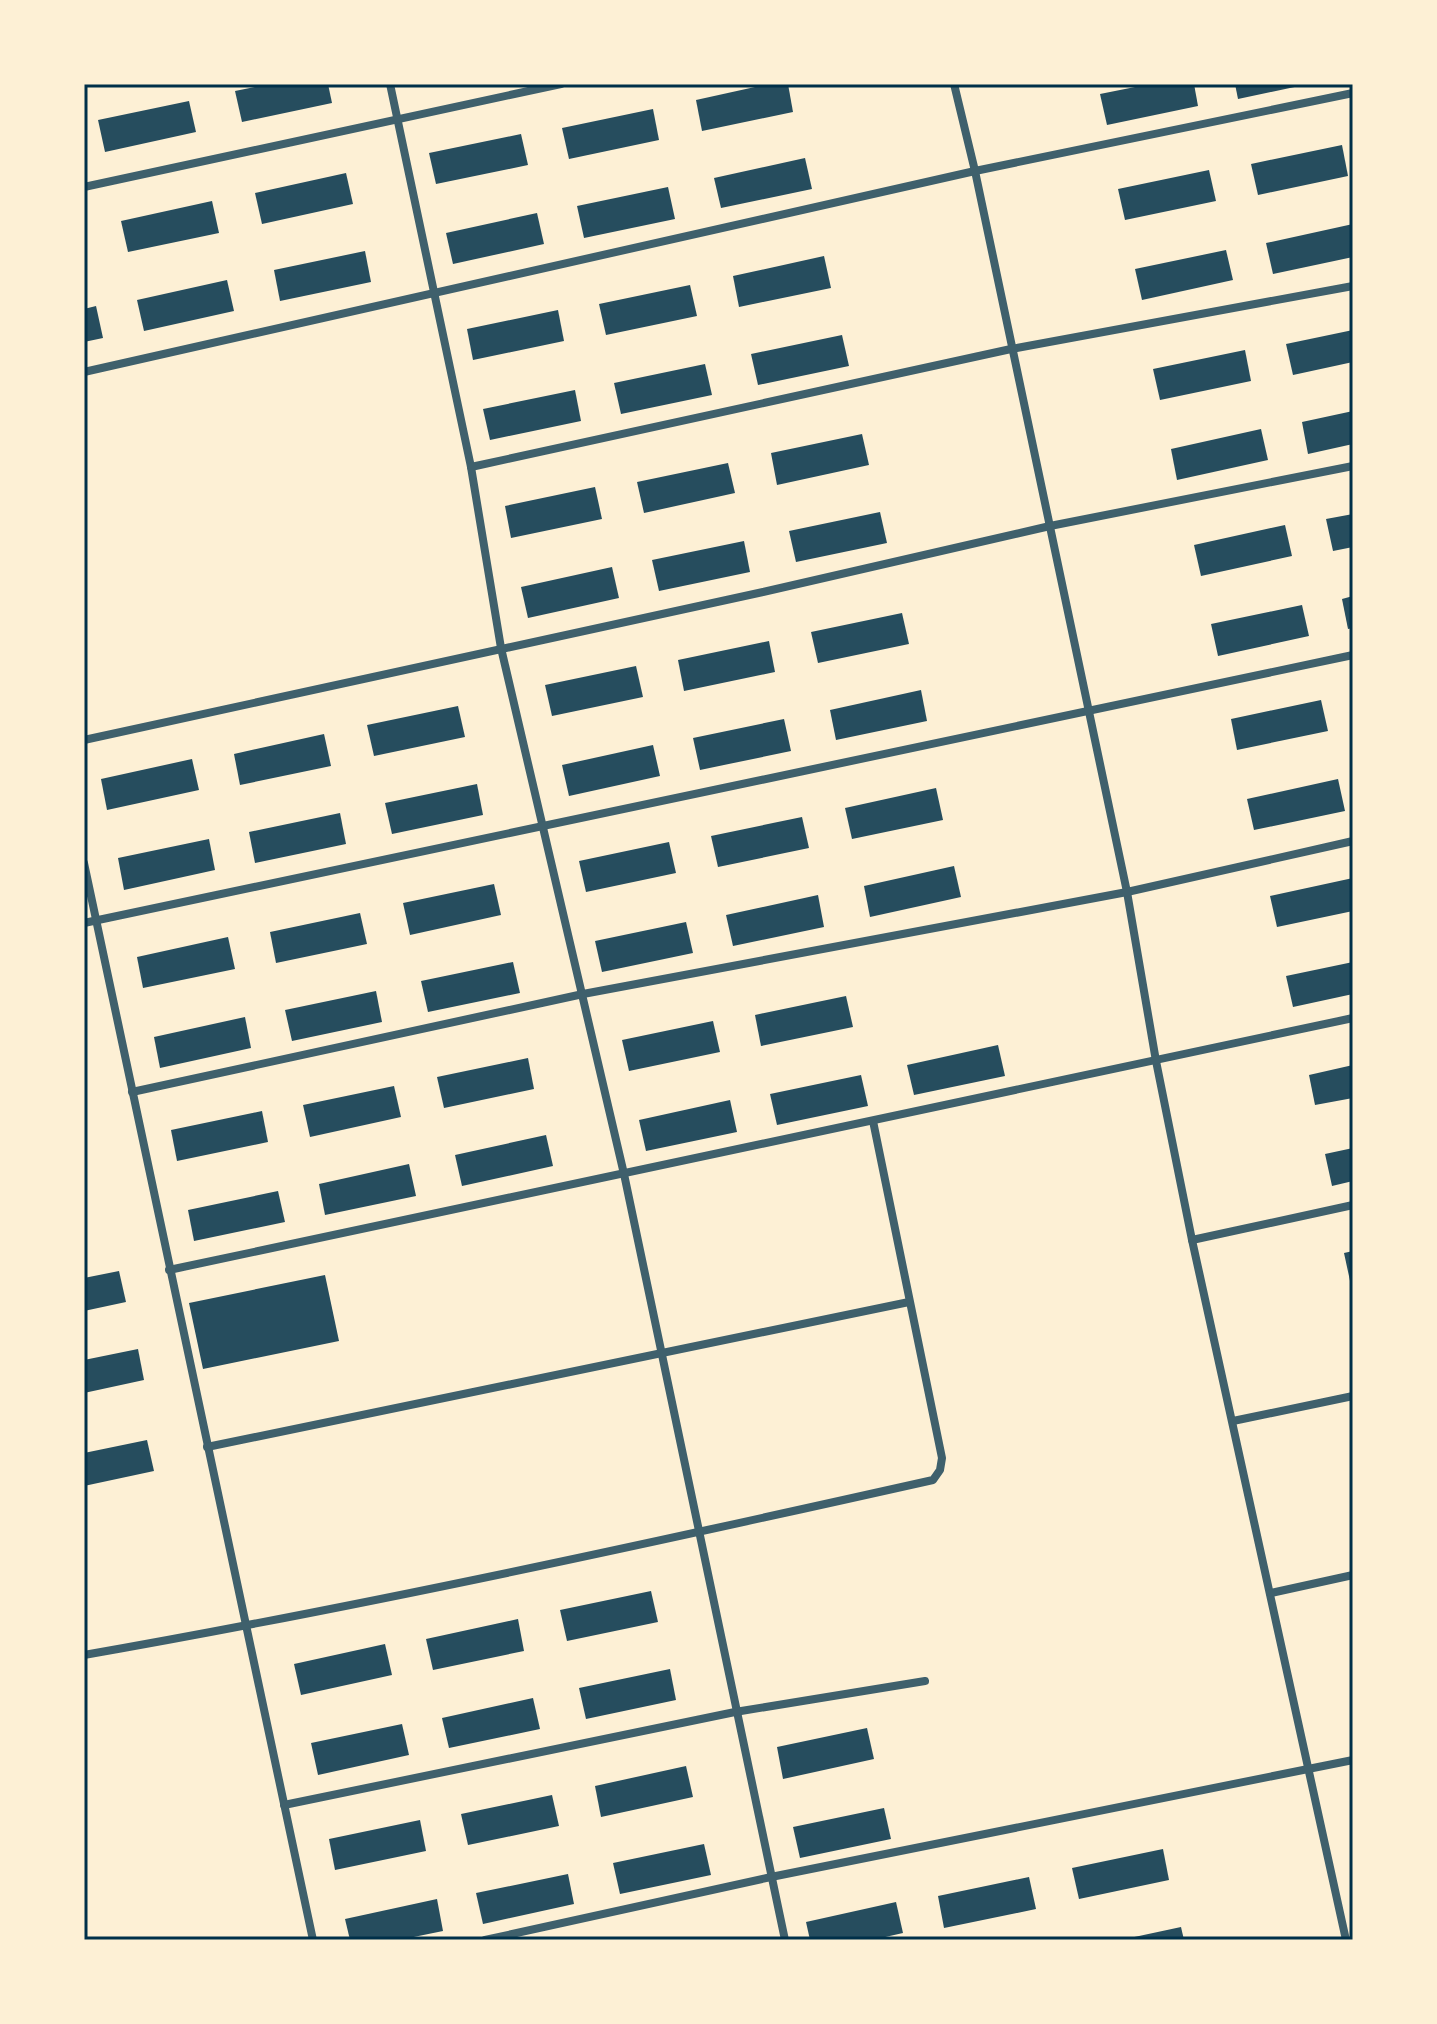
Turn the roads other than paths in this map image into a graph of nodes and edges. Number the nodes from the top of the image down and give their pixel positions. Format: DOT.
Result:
graph roads {
  1 [pos="390,84"];
  2 [pos="561,84"];
  3 [pos="954,84"];
  4 [pos="1353,93"];
  5 [pos="398,118"];
  6 [pos="975,171"];
  7 [pos="84,187"];
  8 [pos="1353,286"];
  9 [pos="435,292"];
  10 [pos="1011,349"];
  11 [pos="84,372"];
  12 [pos="1353,466"];
  13 [pos="471,467"];
  14 [pos="1050,526"];
  15 [pos="501,648"];
  16 [pos="1353,655"];
  17 [pos="1090,710"];
  18 [pos="84,740"];
  19 [pos="543,824"];
  20 [pos="1353,841"];
  21 [pos="84,863"];
  22 [pos="1127,892"];
  23 [pos="95,921"];
  24 [pos="84,923"];
  25 [pos="583,994"];
  26 [pos="1353,1018"];
  27 [pos="1156,1061"];
  28 [pos="132,1092"];
  29 [pos="873,1121"];
  30 [pos="624,1174"];
  31 [pos="1353,1205"];
  32 [pos="1192,1240"];
  33 [pos="169,1270"];
  34 [pos="909,1302"];
  35 [pos="663,1354"];
  36 [pos="1353,1396"];
  37 [pos="1233,1421"];
  38 [pos="207,1447"];
  39 [pos="699,1532"];
  40 [pos="1353,1575"];
  41 [pos="1271,1593"];
  42 [pos="248,1626"];
  43 [pos="84,1655"];
  44 [pos="925,1681"];
  45 [pos="735,1712"];
  46 [pos="1353,1760"];
  47 [pos="1310,1768"];
  48 [pos="284,1805"];
  49 [pos="771,1877"];
  50 [pos="313,1940"];
  51 [pos="485,1940"];
  52 [pos="785,1940"];
  53 [pos="1346,1940"];
  1 -- 5 [label="street"];
  2 -- 5 [label="street"];
  3 -- 6 [label="street"];
  4 -- 6 [label="street"];
  5 -- 7 [label="street"];
  5 -- 9 [label="street"];
  6 -- 9 [label="street"];
  6 -- 10 [label="street"];
  8 -- 10 [label="street"];
  9 -- 11 [label="street"];
  9 -- 13 [label="street"];
  10 -- 13 [label="street"];
  10 -- 14 [label="street"];
  12 -- 14 [label="street"];
  13 -- 15 [label="street"];
  14 -- 15 [label="street"];
  14 -- 17 [label="street"];
  15 -- 18 [label="street"];
  15 -- 19 [label="street"];
  16 -- 17 [label="street"];
  17 -- 19 [label="street"];
  17 -- 22 [label="street"];
  19 -- 23 [label="street"];
  19 -- 25 [label="street"];
  20 -- 22 [label="street"];
  21 -- 23 [label="street"];
  22 -- 25 [label="street"];
  22 -- 27 [label="street"];
  23 -- 24 [label="street"];
  23 -- 28 [label="street"];
  25 -- 28 [label="street"];
  25 -- 30 [label="street"];
  26 -- 27 [label="street"];
  27 -- 29 [label="street"];
  27 -- 32 [label="street"];
  28 -- 33 [label="street"];
  29 -- 30 [label="street"];
  29 -- 34 [label="street"];
  30 -- 33 [label="street"];
  30 -- 35 [label="street"];
  31 -- 32 [label="street"];
  32 -- 37 [label="street"];
  33 -- 38 [label="street"];
  34 -- 35 [label="street"];
  34 -- 39 [label="street"];
  35 -- 38 [label="street"];
  35 -- 39 [label="street"];
  36 -- 37 [label="street"];
  37 -- 41 [label="street"];
  38 -- 42 [label="street"];
  39 -- 42 [label="street"];
  39 -- 45 [label="street"];
  40 -- 41 [label="street"];
  41 -- 47 [label="street"];
  42 -- 43 [label="street"];
  42 -- 48 [label="street"];
  44 -- 45 [label="street"];
  45 -- 48 [label="street"];
  45 -- 49 [label="street"];
  46 -- 47 [label="street"];
  47 -- 49 [label="street"];
  47 -- 53 [label="street"];
  48 -- 50 [label="street"];
  49 -- 51 [label="street"];
  49 -- 52 [label="street"];
}
